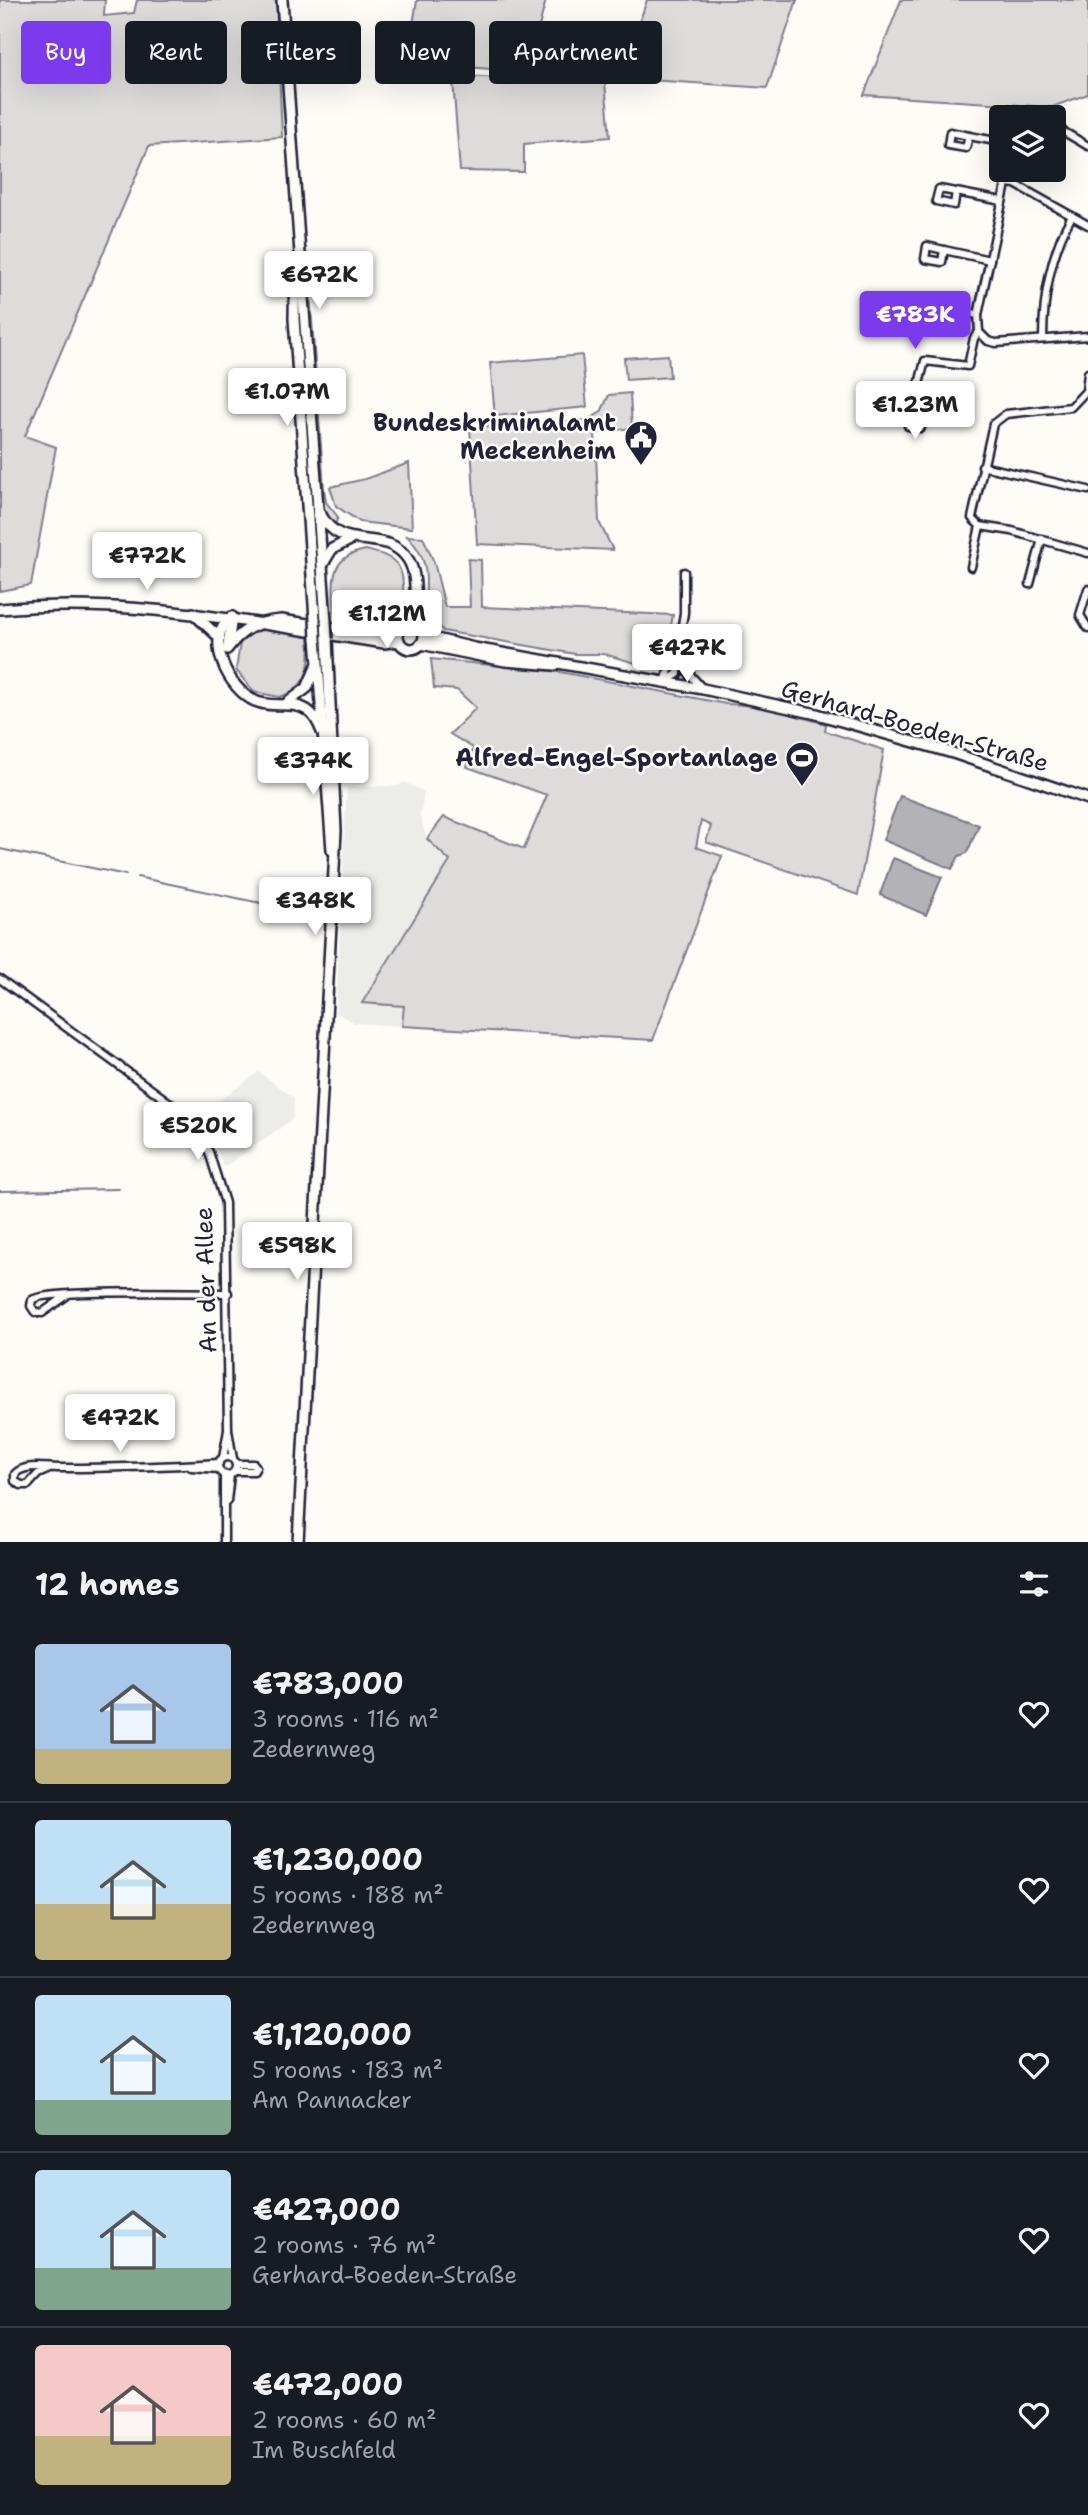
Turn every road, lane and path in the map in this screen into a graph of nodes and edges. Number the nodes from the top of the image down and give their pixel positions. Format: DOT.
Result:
graph roads {
  1 [pos="282,0"];
  2 [pos="1066,133"];
  3 [pos="969,136"];
  4 [pos="989,140"];
  5 [pos="1088,146"];
  6 [pos="1006,183"];
  7 [pos="956,192"];
  8 [pos="1002,201"];
  9 [pos="1072,216"];
  10 [pos="1088,225"];
  11 [pos="944,250"];
  12 [pos="990,260"];
  13 [pos="298,284"];
  14 [pos="929,306"];
  15 [pos="978,315"];
  16 [pos="979,332"];
  17 [pos="1088,336"];
  18 [pos="1044,339"];
  19 [pos="1088,373"];
  20 [pos="915,407"];
  21 [pos="982,466"];
  22 [pos="1088,490"];
  23 [pos="317,507"];
  24 [pos="980,526"];
  25 [pos="1042,539"];
  26 [pos="356,540"];
  27 [pos="1088,553"];
  28 [pos="971,567"];
  29 [pos="322,570"];
  30 [pos="684,572"];
  31 [pos="1030,584"];
  32 [pos="1088,589"];
  33 [pos="414,594"];
  34 [pos="0,609"];
  35 [pos="191,612"];
  36 [pos="232,617"];
  37 [pos="264,622"];
  38 [pos="405,624"];
  39 [pos="418,625"];
  40 [pos="1088,628"];
  41 [pos="399,637"];
  42 [pos="220,638"];
  43 [pos="422,640"];
  44 [pos="317,643"];
  45 [pos="679,643"];
  46 [pos="227,649"];
  47 [pos="680,662"];
  48 [pos="227,672"];
  49 [pos="666,681"];
  50 [pos="703,689"];
  51 [pos="285,704"];
  52 [pos="325,737"];
  53 [pos="1088,799"];
  54 [pos="333,852"];
  55 [pos="0,979"];
  56 [pos="228,1293"];
  57 [pos="69,1294"];
  58 [pos="228,1430"];
  59 [pos="220,1463"];
  60 [pos="52,1468"];
  61 [pos="232,1469"];
  62 [pos="224,1542"];
  63 [pos="298,1542"];
  1 -- 13 [label="main road"];
  2 -- 5 [label="street"];
  3 -- 4 [label="street"];
  6 -- 8 [label="street"];
  6 -- 9 [label="street"];
  7 -- 8 [label="street"];
  8 -- 12 [label="street"];
  9 -- 10 [label="street"];
  9 -- 18 [label="street"];
  11 -- 12 [label="street"];
  12 -- 15 [label="street"];
  13 -- 23 [label="main road"];
  13 -- 44 [label="main road, bridge"];
  14 -- 15 [label="street"];
  15 -- 16 [label="street"];
  16 -- 18 [label="street"];
  16 -- 20 [label="street"];
  17 -- 18 [label="street"];
  19 -- 21 [label="street"];
  21 -- 22 [label="street"];
  21 -- 24 [label="street"];
  23 -- 26 [label="main road"];
  23 -- 29 [label="main road"];
  24 -- 25 [label="street"];
  24 -- 28 [label="street"];
  25 -- 27 [label="street"];
  25 -- 31 [label="street"];
  26 -- 29 [label="main road"];
  26 -- 33 [label="main road"];
  29 -- 54 [label="main road, bridge"];
  30 -- 45 [label="street"];
  32 -- 40 [label="street"];
  33 -- 38 [label="main road"];
  33 -- 39 [label="main road"];
  34 -- 35 [label="main road"];
  35 -- 36 [label="main road"];
  35 -- 42 [label="main road"];
  36 -- 37 [label="main road"];
  36 -- 42 [label="main road"];
  36 -- 46 [label="main road"];
  37 -- 41 [label="main road"];
  37 -- 46 [label="main road"];
  38 -- 39 [label="main road"];
  38 -- 41 [label="main road"];
  39 -- 43 [label="main road"];
  41 -- 43 [label="main road, Gerhard-Boeden-Straße"];
  42 -- 48 [label="main road"];
  43 -- 49 [label="main road, Gerhard-Boeden-Straße"];
  44 -- 51 [label="main road"];
  44 -- 52 [label="main road"];
  45 -- 47 [label="street"];
  45 -- 49 [label="street"];
  46 -- 48 [label="main road"];
  47 -- 49 [label="street"];
  47 -- 50 [label="street"];
  48 -- 51 [label="main road"];
  49 -- 50 [label="main road, Gerhard-Boeden-Straße"];
  50 -- 53 [label="main road, Gerhard-Boeden-Straße"];
  51 -- 52 [label="main road"];
  52 -- 54 [label="main road"];
  54 -- 63 [label="main road"];
  55 -- 56 [label="street, An der Allee"];
  56 -- 57 [label="street"];
  56 -- 58 [label="street, An der Allee"];
  57 -- 57 [label="street"];
  58 -- 59 [label="street, An der Allee"];
  58 -- 61 [label="street, An der Allee"];
  59 -- 60 [label="street"];
  59 -- 61 [label="street"];
  59 -- 61 [label="street"];
  60 -- 60 [label="street"];
  61 -- 62 [label="street, An der Allee"];
}
